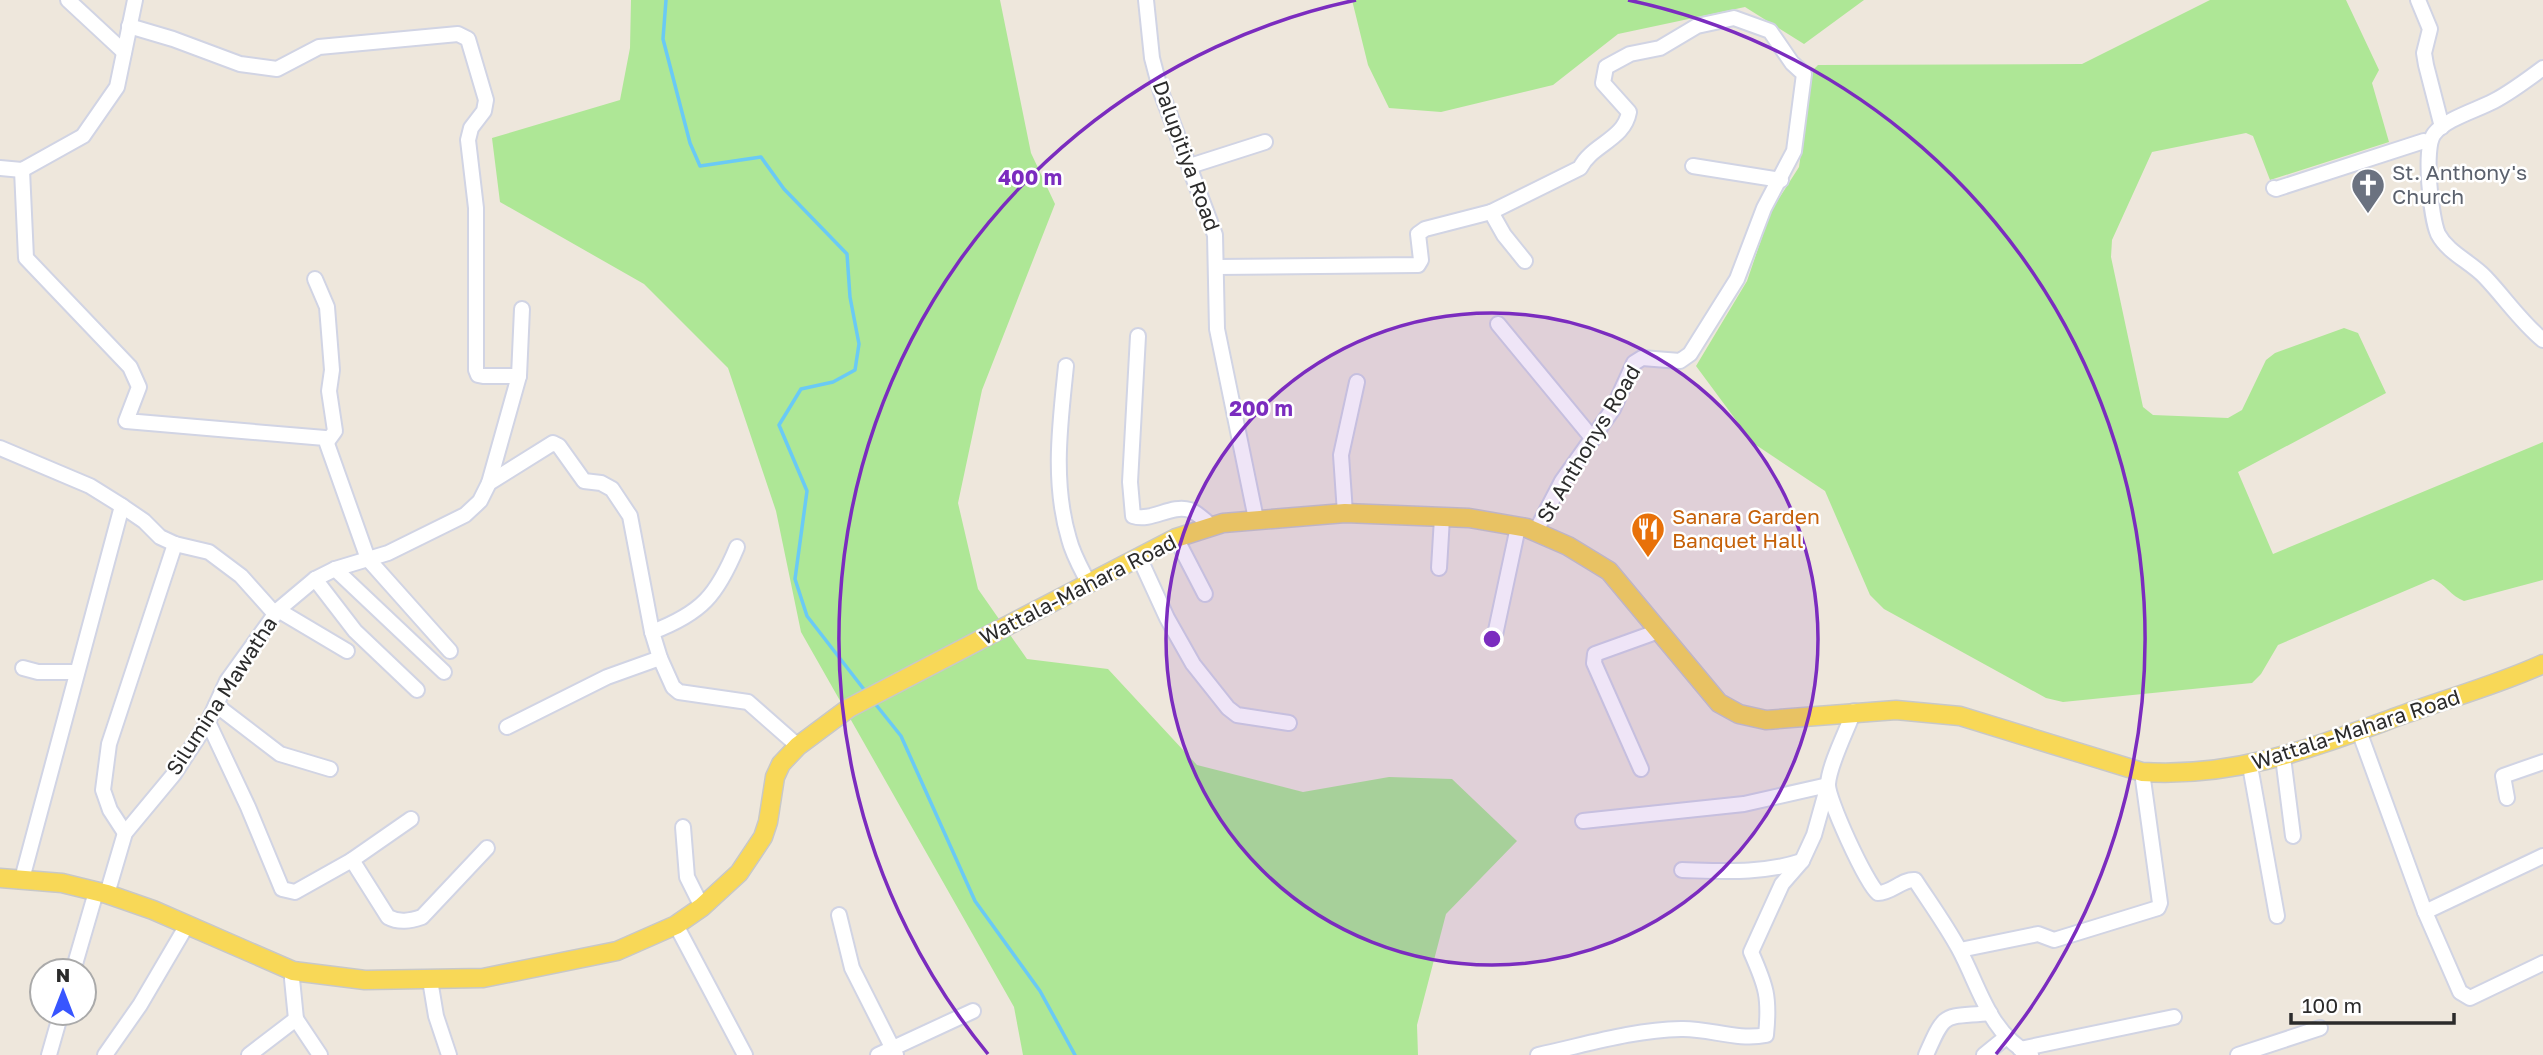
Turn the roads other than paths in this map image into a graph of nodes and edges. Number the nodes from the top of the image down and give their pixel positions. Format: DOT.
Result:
graph roads {
  1 [pos="68,0"];
  2 [pos="135,0"];
  3 [pos="1146,0"];
  4 [pos="2418,0"];
  5 [pos="129,26"];
  6 [pos="124,52"];
  7 [pos="2543,68"];
  8 [pos="2442,127"];
  9 [pos="1265,142"];
  10 [pos="2429,142"];
  11 [pos="1191,166"];
  12 [pos="1693,166"];
  13 [pos="0,168"];
  14 [pos="22,170"];
  15 [pos="1781,180"];
  16 [pos="2274,188"];
  17 [pos="1491,212"];
  18 [pos="1525,261"];
  19 [pos="1217,267"];
  20 [pos="315,279"];
  21 [pos="522,310"];
  22 [pos="1498,324"];
  23 [pos="1138,336"];
  24 [pos="2543,340"];
  25 [pos="1066,366"];
  26 [pos="519,376"];
  27 [pos="1357,382"];
  28 [pos="1593,439"];
  29 [pos="327,442"];
  30 [pos="0,448"];
  31 [pos="489,484"];
  32 [pos="122,506"];
  33 [pos="1345,513"];
  34 [pos="1442,518"];
  35 [pos="1256,519"];
  36 [pos="1213,527"];
  37 [pos="1518,527"];
  38 [pos="1536,531"];
  39 [pos="1176,538"];
  40 [pos="175,544"];
  41 [pos="737,547"];
  42 [pos="1139,557"];
  43 [pos="368,559"];
  44 [pos="1439,568"];
  45 [pos="335,569"];
  46 [pos="315,579"];
  47 [pos="1089,584"];
  48 [pos="1205,594"];
  49 [pos="276,612"];
  50 [pos="1660,631"];
  51 [pos="652,632"];
  52 [pos="1495,635"];
  53 [pos="347,651"];
  54 [pos="450,651"];
  55 [pos="660,658"];
  56 [pos="2543,664"];
  57 [pos="23,668"];
  58 [pos="444,671"];
  59 [pos="77,672"];
  60 [pos="418,690"];
  61 [pos="216,705"];
  62 [pos="1854,711"];
  63 [pos="208,722"];
  64 [pos="1289,723"];
  65 [pos="507,727"];
  66 [pos="2360,732"];
  67 [pos="798,746"];
  68 [pos="2283,757"];
  69 [pos="2543,762"];
  70 [pos="2250,765"];
  71 [pos="330,769"];
  72 [pos="1642,769"];
  73 [pos="2142,772"];
  74 [pos="1828,785"];
  75 [pos="2507,798"];
  76 [pos="411,819"];
  77 [pos="1583,821"];
  78 [pos="682,827"];
  79 [pos="125,833"];
  80 [pos="2293,836"];
  81 [pos="487,848"];
  82 [pos="2543,856"];
  83 [pos="352,860"];
  84 [pos="1802,861"];
  85 [pos="1682,870"];
  86 [pos="0,878"];
  87 [pos="22,878"];
  88 [pos="101,893"];
  89 [pos="702,907"];
  90 [pos="2425,912"];
  91 [pos="839,915"];
  92 [pos="2277,916"];
  93 [pos="187,925"];
  94 [pos="676,925"];
  95 [pos="1959,950"];
  96 [pos="78,957"];
  97 [pos="2543,963"];
  98 [pos="293,971"];
  99 [pos="430,981"];
  100 [pos="973,1011"];
  101 [pos="1990,1013"];
  102 [pos="2174,1017"];
  103 [pos="296,1019"];
  104 [pos="57,1027"];
  105 [pos="2320,1028"];
  106 [pos="2005,1038"];
  107 [pos="895,1051"];
  108 [pos="2025,1052"];
  109 [pos="49,1055"];
  110 [pos="106,1055"];
  111 [pos="249,1055"];
  112 [pos="320,1055"];
  113 [pos="449,1055"];
  114 [pos="745,1055"];
  115 [pos="878,1055"];
  116 [pos="1538,1055"];
  117 [pos="1926,1055"];
  118 [pos="1984,1055"];
  119 [pos="2238,1055"];
  1 -- 6 [label="street"];
  2 -- 5 [label="street"];
  3 -- 11 [label="street, Dalupitiya Road"];
  4 -- 8 [label="street"];
  5 -- 6 [label="street"];
  5 -- 26 [label="street"];
  6 -- 14 [label="street"];
  7 -- 8 [label="street"];
  8 -- 10 [label="street"];
  9 -- 11 [label="street"];
  10 -- 16 [label="street"];
  10 -- 24 [label="street"];
  11 -- 19 [label="street, Dalupitiya Road"];
  12 -- 15 [label="street"];
  13 -- 14 [label="street"];
  14 -- 29 [label="street"];
  15 -- 17 [label="street, St Anthonys Road"];
  15 -- 28 [label="street, St Anthonys Road"];
  17 -- 18 [label="street"];
  17 -- 19 [label="street"];
  19 -- 35 [label="street, Dalupitiya Road"];
  20 -- 29 [label="street"];
  21 -- 26 [label="street"];
  22 -- 28 [label="street"];
  23 -- 36 [label="street"];
  25 -- 47 [label="street"];
  26 -- 31 [label="street"];
  27 -- 33 [label="street"];
  28 -- 38 [label="street, St Anthonys Road"];
  29 -- 43 [label="street"];
  30 -- 32 [label="street"];
  31 -- 43 [label="street, Silumina Mawatha"];
  31 -- 51 [label="street, Silumina Mawatha"];
  32 -- 40 [label="street"];
  32 -- 59 [label="street"];
  33 -- 34 [label="main road, Wattala-Mahara Road"];
  33 -- 35 [label="main road, Wattala-Mahara Road"];
  34 -- 37 [label="main road, Wattala-Mahara Road"];
  34 -- 44 [label="street"];
  35 -- 36 [label="main road, Wattala-Mahara Road"];
  36 -- 39 [label="main road, Wattala-Mahara Road"];
  37 -- 38 [label="main road, Wattala-Mahara Road"];
  37 -- 52 [label="street"];
  38 -- 50 [label="main road, Wattala-Mahara Road"];
  39 -- 42 [label="main road, Wattala-Mahara Road"];
  39 -- 48 [label="street"];
  40 -- 49 [label="street"];
  40 -- 79 [label="street"];
  41 -- 51 [label="street"];
  42 -- 47 [label="main road, Wattala-Mahara Road"];
  42 -- 64 [label="street"];
  43 -- 45 [label="street, Silumina Mawatha"];
  43 -- 54 [label="street"];
  45 -- 46 [label="street, Silumina Mawatha"];
  45 -- 58 [label="street"];
  46 -- 49 [label="street, Silumina Mawatha"];
  46 -- 60 [label="street"];
  47 -- 67 [label="main road, Wattala-Mahara Road"];
  49 -- 53 [label="street"];
  49 -- 61 [label="street, Silumina Mawatha"];
  50 -- 62 [label="main road, Wattala-Mahara Road"];
  50 -- 72 [label="street"];
  51 -- 55 [label="street, Silumina Mawatha"];
  55 -- 65 [label="street"];
  55 -- 67 [label="street, Silumina Mawatha"];
  56 -- 66 [label="main road, Wattala-Mahara Road"];
  57 -- 59 [label="street"];
  59 -- 87 [label="street"];
  61 -- 63 [label="street, Silumina Mawatha"];
  61 -- 71 [label="street"];
  62 -- 73 [label="main road, Wattala-Mahara Road"];
  62 -- 74 [label="street"];
  63 -- 79 [label="street, Silumina Mawatha"];
  63 -- 83 [label="street"];
  66 -- 68 [label="main road, Wattala-Mahara Road"];
  66 -- 90 [label="street"];
  67 -- 89 [label="main road, Wattala-Mahara Road"];
  68 -- 70 [label="main road, Wattala-Mahara Road"];
  68 -- 80 [label="street"];
  69 -- 75 [label="street"];
  70 -- 73 [label="main road, Wattala-Mahara Road"];
  70 -- 92 [label="street"];
  73 -- 95 [label="street"];
  74 -- 77 [label="street"];
  74 -- 84 [label="street"];
  74 -- 95 [label="street"];
  76 -- 83 [label="street"];
  78 -- 89 [label="street"];
  79 -- 88 [label="street, Silumina Mawatha"];
  81 -- 83 [label="street"];
  82 -- 90 [label="street"];
  84 -- 85 [label="street"];
  84 -- 116 [label="street"];
  86 -- 87 [label="main road, Wattala-Mahara Road"];
  87 -- 88 [label="main road, Wattala-Mahara Road"];
  88 -- 93 [label="main road, Wattala-Mahara Road"];
  88 -- 96 [label="street, Silumina Mawatha"];
  89 -- 94 [label="main road, Wattala-Mahara Road"];
  90 -- 97 [label="street"];
  91 -- 107 [label="street"];
  93 -- 98 [label="main road, Wattala-Mahara Road"];
  93 -- 110 [label="street"];
  94 -- 99 [label="main road, Wattala-Mahara Road"];
  94 -- 114 [label="street"];
  95 -- 101 [label="street"];
  98 -- 99 [label="main road, Wattala-Mahara Road"];
  98 -- 103 [label="street"];
  99 -- 113 [label="street"];
  100 -- 107 [label="street"];
  101 -- 106 [label="street"];
  101 -- 117 [label="street"];
  102 -- 108 [label="street"];
  103 -- 111 [label="street"];
  103 -- 112 [label="street"];
  104 -- 109 [label="street"];
  105 -- 119 [label="street"];
  106 -- 108 [label="street"];
  106 -- 118 [label="street"];
  107 -- 115 [label="street"];
}
